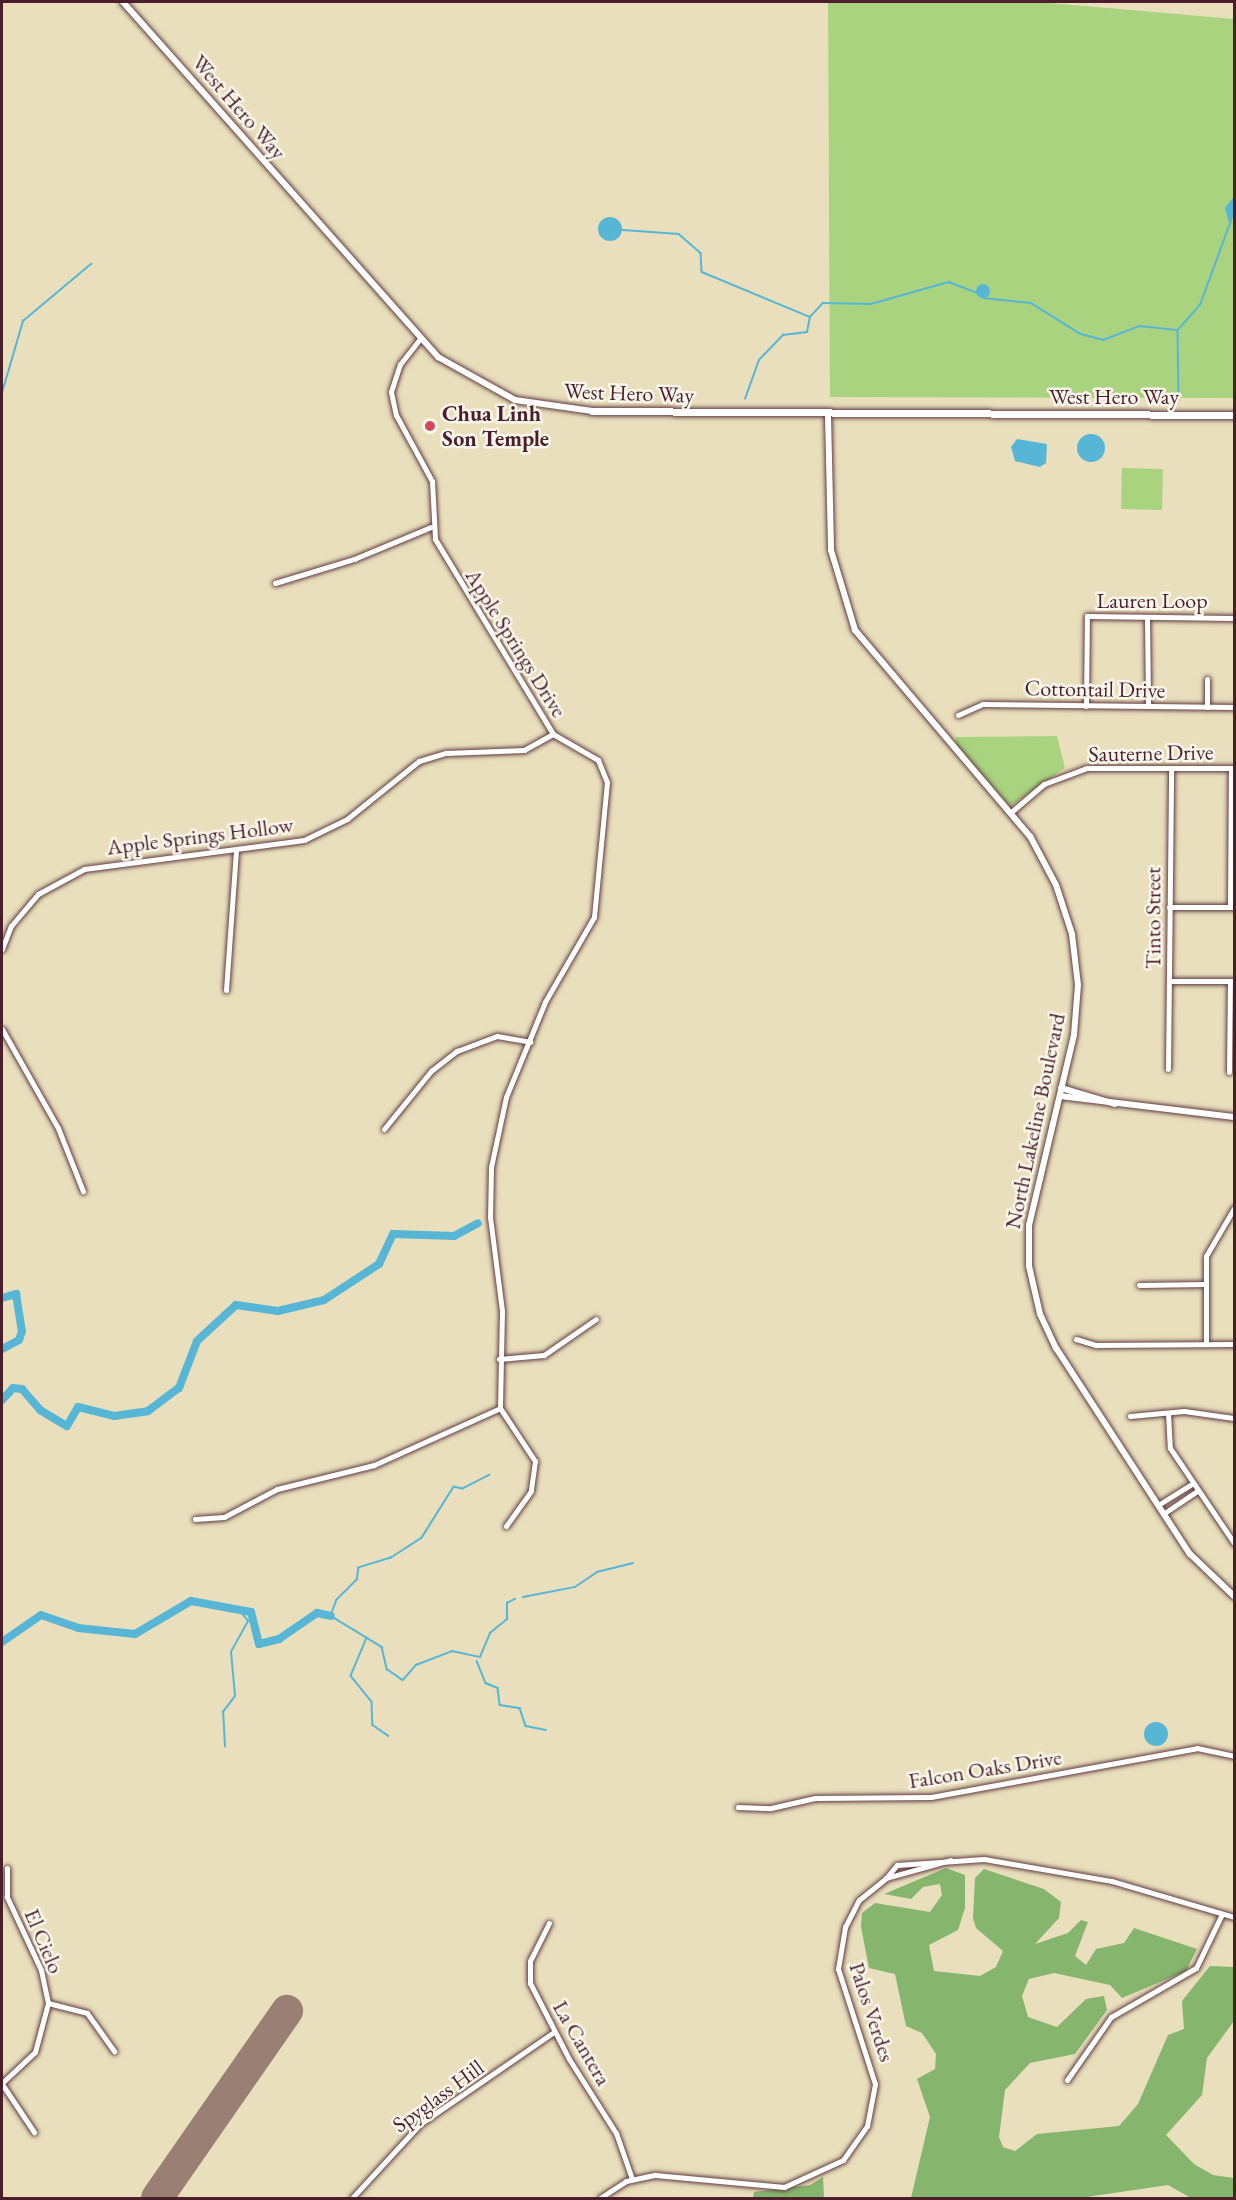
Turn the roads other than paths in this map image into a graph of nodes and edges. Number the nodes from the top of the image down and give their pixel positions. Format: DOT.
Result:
graph roads {
  1 [pos="123,2"];
  2 [pos="419,340"];
  3 [pos="592,411"];
  4 [pos="828,415"];
  5 [pos="1234,415"];
  6 [pos="432,527"];
  7 [pos="275,584"];
  8 [pos="1147,618"];
  9 [pos="1234,618"];
  10 [pos="1207,680"];
  11 [pos="1086,706"];
  12 [pos="1148,706"];
  13 [pos="1207,707"];
  14 [pos="1234,707"];
  15 [pos="958,715"];
  16 [pos="553,734"];
  17 [pos="1171,768"];
  18 [pos="1233,768"];
  19 [pos="1010,813"];
  20 [pos="236,849"];
  21 [pos="1169,907"];
  22 [pos="1232,907"];
  23 [pos="2,949"];
  24 [pos="1169,981"];
  25 [pos="1232,981"];
  26 [pos="226,990"];
  27 [pos="2,1029"];
  28 [pos="530,1042"];
  29 [pos="1168,1069"];
  30 [pos="1229,1071"];
  31 [pos="1061,1088"];
  32 [pos="1059,1096"];
  33 [pos="1121,1106"];
  34 [pos="1234,1117"];
  35 [pos="384,1129"];
  36 [pos="83,1191"];
  37 [pos="1234,1208"];
  38 [pos="1206,1284"];
  39 [pos="1139,1285"];
  40 [pos="596,1319"];
  41 [pos="1076,1338"];
  42 [pos="1206,1344"];
  43 [pos="1234,1344"];
  44 [pos="499,1359"];
  45 [pos="500,1408"];
  46 [pos="1168,1413"];
  47 [pos="1130,1416"];
  48 [pos="1234,1418"];
  49 [pos="1191,1484"];
  50 [pos="1196,1492"];
  51 [pos="1158,1505"];
  52 [pos="1163,1514"];
  53 [pos="195,1519"];
  54 [pos="506,1526"];
  55 [pos="1234,1543"];
  56 [pos="1234,1596"];
  57 [pos="1234,1756"];
  58 [pos="738,1807"];
  59 [pos="7,1868"];
  60 [pos="1222,1914"];
  61 [pos="1234,1917"];
  62 [pos="549,1923"];
  63 [pos="48,2003"];
  64 [pos="554,2032"];
  65 [pos="114,2051"];
  66 [pos="1067,2080"];
  67 [pos="2,2084"];
  68 [pos="34,2132"];
  69 [pos="632,2179"];
  70 [pos="352,2199"];
  71 [pos="600,2199"];
  1 -- 2 [label="street, West Hero Way"];
  2 -- 3 [label="street, West Hero Way"];
  2 -- 6 [label="street, Apple Springs Drive"];
  3 -- 4 [label="main road, West Hero Way"];
  4 -- 5 [label="main road, West Hero Way"];
  4 -- 19 [label="street, North Lakeline Boulevard"];
  6 -- 7 [label="street"];
  6 -- 16 [label="street, Apple Springs Drive"];
  8 -- 9 [label="street, Lauren Loop"];
  8 -- 11 [label="street, Lauren Loop"];
  8 -- 12 [label="street"];
  10 -- 13 [label="street"];
  11 -- 12 [label="street, Cottontail Drive"];
  11 -- 15 [label="street, Cottontail Drive"];
  12 -- 13 [label="street, Cottontail Drive"];
  13 -- 14 [label="street, Cottontail Drive"];
  16 -- 20 [label="street, Apple Springs Hollow"];
  16 -- 28 [label="street, Apple Springs Drive"];
  17 -- 18 [label="street, Sauterne Drive"];
  17 -- 19 [label="street, Sauterne Drive"];
  17 -- 21 [label="street, Tinto Street"];
  18 -- 22 [label="street"];
  19 -- 31 [label="street, North Lakeline Boulevard"];
  20 -- 23 [label="street, Apple Springs Hollow"];
  20 -- 26 [label="street"];
  21 -- 22 [label="street"];
  21 -- 24 [label="street, Tinto Street"];
  24 -- 25 [label="street"];
  24 -- 29 [label="street, Tinto Street"];
  25 -- 30 [label="street"];
  27 -- 36 [label="street"];
  28 -- 35 [label="street"];
  28 -- 44 [label="street, Apple Springs Drive"];
  31 -- 32 [label="street, North Lakeline Boulevard"];
  31 -- 33 [label="street"];
  32 -- 33 [label="street"];
  32 -- 51 [label="street, North Lakeline Boulevard"];
  33 -- 34 [label="street"];
  37 -- 38 [label="street"];
  38 -- 39 [label="street"];
  38 -- 42 [label="street"];
  40 -- 44 [label="street"];
  41 -- 42 [label="street"];
  42 -- 43 [label="street"];
  44 -- 45 [label="street, Apple Springs Drive"];
  45 -- 53 [label="street"];
  45 -- 54 [label="street"];
  46 -- 47 [label="street"];
  46 -- 48 [label="street"];
  46 -- 49 [label="street"];
  49 -- 50 [label="street"];
  49 -- 51 [label="street"];
  50 -- 52 [label="street"];
  50 -- 55 [label="street"];
  51 -- 52 [label="street, North Lakeline Boulevard"];
  52 -- 56 [label="street, North Lakeline Boulevard"];
  57 -- 58 [label="street, Falcon Oaks Drive"];
  59 -- 63 [label="street, El Cielo"];
  60 -- 61 [label="street, Palos Verdes"];
  60 -- 66 [label="street"];
  60 -- 69 [label="street, Palos Verdes"];
  62 -- 64 [label="street, La Cantera"];
  63 -- 65 [label="street"];
  63 -- 67 [label="street, El Cielo"];
  64 -- 69 [label="street, La Cantera"];
  64 -- 70 [label="street, Spyglass Hill"];
  67 -- 68 [label="street"];
  69 -- 71 [label="street, Palos Verdes"];
}
